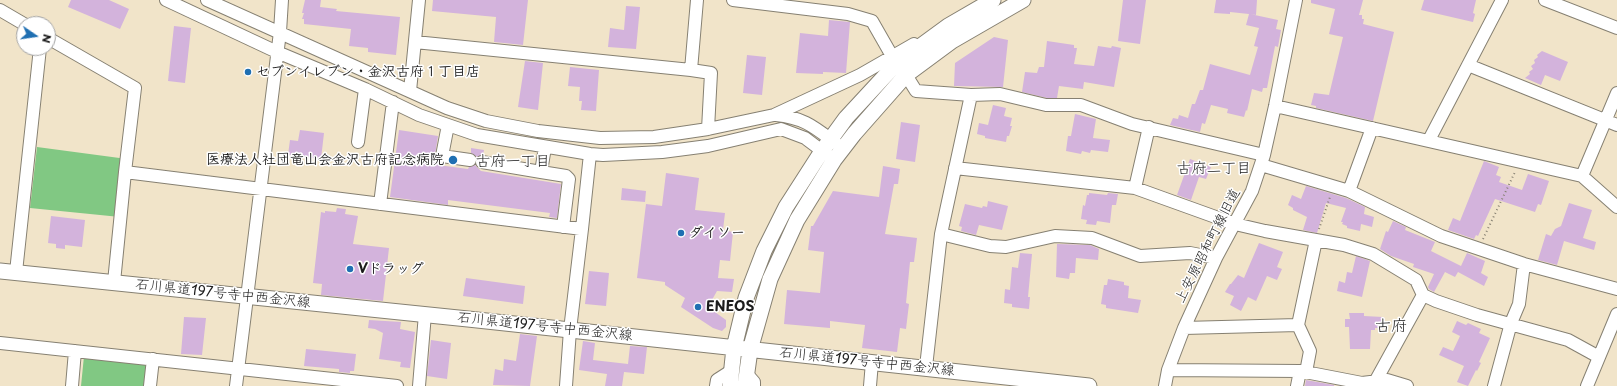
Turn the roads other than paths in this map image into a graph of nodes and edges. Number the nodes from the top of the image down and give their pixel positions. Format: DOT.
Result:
graph roads {
  1 [pos="166,0"];
  2 [pos="207,0"];
  3 [pos="282,0"];
  4 [pos="419,0"];
  5 [pos="698,0"];
  6 [pos="733,0"];
  7 [pos="993,0"];
  8 [pos="1023,0"];
  9 [pos="1296,0"];
  10 [pos="1502,0"];
  11 [pos="1545,0"];
  12 [pos="0,10"];
  13 [pos="16,19"];
  14 [pos="1617,28"];
  15 [pos="280,32"];
  16 [pos="415,42"];
  17 [pos="56,43"];
  18 [pos="277,52"];
  19 [pos="39,56"];
  20 [pos="894,60"];
  21 [pos="1468,65"];
  22 [pos="691,70"];
  23 [pos="906,75"];
  24 [pos="365,89"];
  25 [pos="410,91"];
  26 [pos="1617,92"];
  27 [pos="971,95"];
  28 [pos="393,102"];
  29 [pos="1275,106"];
  30 [pos="774,115"];
  31 [pos="1611,122"];
  32 [pos="448,125"];
  33 [pos="1149,127"];
  34 [pos="1372,128"];
  35 [pos="708,129"];
  36 [pos="1429,140"];
  37 [pos="358,142"];
  38 [pos="826,145"];
  39 [pos="545,147"];
  40 [pos="590,154"];
  41 [pos="838,155"];
  42 [pos="470,160"];
  43 [pos="1262,160"];
  44 [pos="482,162"];
  45 [pos="955,168"];
  46 [pos="125,172"];
  47 [pos="541,172"];
  48 [pos="1582,176"];
  49 [pos="1135,188"];
  50 [pos="260,189"];
  51 [pos="1349,191"];
  52 [pos="380,204"];
  53 [pos="1617,207"];
  54 [pos="1235,224"];
  55 [pos="563,227"];
  56 [pos="582,229"];
  57 [pos="941,234"];
  58 [pos="1316,240"];
  59 [pos="1216,258"];
  60 [pos="1524,264"];
  61 [pos="0,270"];
  62 [pos="16,272"];
  63 [pos="114,282"];
  64 [pos="1617,288"];
  65 [pos="246,295"];
  66 [pos="1423,295"];
  67 [pos="425,314"];
  68 [pos="1617,314"];
  69 [pos="1511,324"];
  70 [pos="1298,325"];
  71 [pos="1184,328"];
  72 [pos="570,330"];
  73 [pos="0,343"];
  74 [pos="734,348"];
  75 [pos="750,350"];
  76 [pos="75,351"];
  77 [pos="1599,357"];
  78 [pos="153,360"];
  79 [pos="872,362"];
  80 [pos="926,367"];
  81 [pos="238,369"];
  82 [pos="1168,370"];
  83 [pos="731,371"];
  84 [pos="1303,371"];
  85 [pos="324,382"];
  86 [pos="749,382"];
  87 [pos="1022,382"];
  88 [pos="1375,382"];
  89 [pos="1361,384"];
  90 [pos="72,386"];
  91 [pos="150,386"];
  92 [pos="236,386"];
  93 [pos="397,386"];
  94 [pos="419,386"];
  95 [pos="566,386"];
  96 [pos="716,386"];
  97 [pos="730,386"];
  98 [pos="870,386"];
  99 [pos="1089,386"];
  100 [pos="1166,386"];
  101 [pos="1297,386"];
  102 [pos="1407,386"];
  103 [pos="1494,386"];
  104 [pos="1588,386"];
  1 -- 18 [label="street"];
  2 -- 15 [label="street"];
  3 -- 15 [label="street"];
  4 -- 16 [label="street"];
  5 -- 22 [label="street"];
  6 -- 20 [label="street"];
  7 -- 20 [label="main road"];
  8 -- 23 [label="main road"];
  9 -- 29 [label="street, 上安原昭和町線旧道"];
  10 -- 21 [label="street"];
  11 -- 14 [label="street"];
  12 -- 13 [label="street"];
  15 -- 18 [label="street"];
  15 -- 25 [label="street"];
  16 -- 22 [label="street"];
  16 -- 25 [label="street"];
  17 -- 46 [label="street"];
  18 -- 24 [label="street"];
  18 -- 50 [label="street"];
  19 -- 62 [label="street"];
  20 -- 23 [label="street"];
  20 -- 30 [label="street"];
  20 -- 38 [label="main road"];
  21 -- 31 [label="street"];
  21 -- 36 [label="street"];
  22 -- 35 [label="street"];
  23 -- 27 [label="street"];
  23 -- 41 [label="main road"];
  24 -- 28 [label="street"];
  24 -- 37 [label="street"];
  25 -- 35 [label="street"];
  26 -- 31 [label="street"];
  27 -- 33 [label="street"];
  27 -- 45 [label="street"];
  28 -- 32 [label="street"];
  28 -- 52 [label="street"];
  29 -- 34 [label="street"];
  29 -- 43 [label="street, 上安原昭和町線旧道"];
  30 -- 35 [label="street"];
  30 -- 38 [label="street"];
  31 -- 48 [label="street"];
  32 -- 39 [label="street"];
  32 -- 42 [label="street"];
  33 -- 43 [label="street"];
  33 -- 49 [label="street"];
  34 -- 36 [label="street"];
  34 -- 51 [label="street"];
  36 -- 48 [label="street"];
  38 -- 40 [label="street"];
  38 -- 41 [label="street"];
  38 -- 74 [label="main road"];
  39 -- 40 [label="street"];
  39 -- 47 [label="street"];
  40 -- 56 [label="street"];
  41 -- 75 [label="main road"];
  43 -- 51 [label="street"];
  43 -- 54 [label="street, 上安原昭和町線旧道"];
  44 -- 47 [label="street"];
  45 -- 49 [label="street"];
  45 -- 57 [label="street"];
  46 -- 50 [label="street"];
  46 -- 63 [label="street"];
  47 -- 55 [label="street"];
  48 -- 53 [label="street"];
  49 -- 54 [label="street"];
  50 -- 52 [label="street"];
  50 -- 65 [label="street"];
  51 -- 60 [label="street"];
  52 -- 55 [label="street"];
  54 -- 58 [label="street"];
  54 -- 59 [label="street, 上安原昭和町線旧道"];
  55 -- 56 [label="street"];
  56 -- 72 [label="street"];
  57 -- 59 [label="street"];
  57 -- 80 [label="street"];
  58 -- 66 [label="street"];
  58 -- 70 [label="street"];
  59 -- 71 [label="street, 上安原昭和町線旧道"];
  60 -- 64 [label="street"];
  60 -- 69 [label="street"];
  61 -- 62 [label="main road, 石川県道197号寺中西金沢線"];
  62 -- 63 [label="main road, 石川県道197号寺中西金沢線"];
  63 -- 65 [label="main road, 石川県道197号寺中西金沢線"];
  65 -- 67 [label="main road, 石川県道197号寺中西金沢線"];
  65 -- 81 [label="street"];
  66 -- 69 [label="street"];
  66 -- 88 [label="street"];
  67 -- 72 [label="main road, 石川県道197号寺中西金沢線"];
  67 -- 94 [label="street"];
  68 -- 77 [label="street"];
  69 -- 77 [label="street"];
  69 -- 103 [label="street"];
  70 -- 71 [label="street"];
  70 -- 84 [label="street"];
  71 -- 82 [label="street, 上安原昭和町線旧道"];
  72 -- 74 [label="main road, 石川県道197号寺中西金沢線"];
  72 -- 95 [label="street"];
  73 -- 76 [label="street"];
  74 -- 75 [label="main road, 石川県道197号寺中西金沢線"];
  74 -- 83 [label="main road"];
  75 -- 79 [label="main road, 石川県道197号寺中西金沢線"];
  75 -- 86 [label="main road"];
  76 -- 78 [label="street"];
  76 -- 90 [label="street"];
  77 -- 104 [label="street"];
  78 -- 81 [label="street"];
  78 -- 91 [label="street"];
  79 -- 80 [label="main road, 石川県道197号寺中西金沢線"];
  79 -- 98 [label="street"];
  80 -- 87 [label="main road, 石川県道197号寺中西金沢線"];
  81 -- 85 [label="street"];
  81 -- 92 [label="street"];
  82 -- 84 [label="street"];
  82 -- 100 [label="street, 上安原昭和町線旧道"];
  83 -- 96 [label="street"];
  83 -- 97 [label="main road"];
  84 -- 89 [label="street"];
  84 -- 101 [label="street"];
  85 -- 93 [label="street"];
  87 -- 99 [label="main road, 石川県道197号寺中西金沢線"];
  88 -- 89 [label="street"];
  88 -- 102 [label="street"];
}
